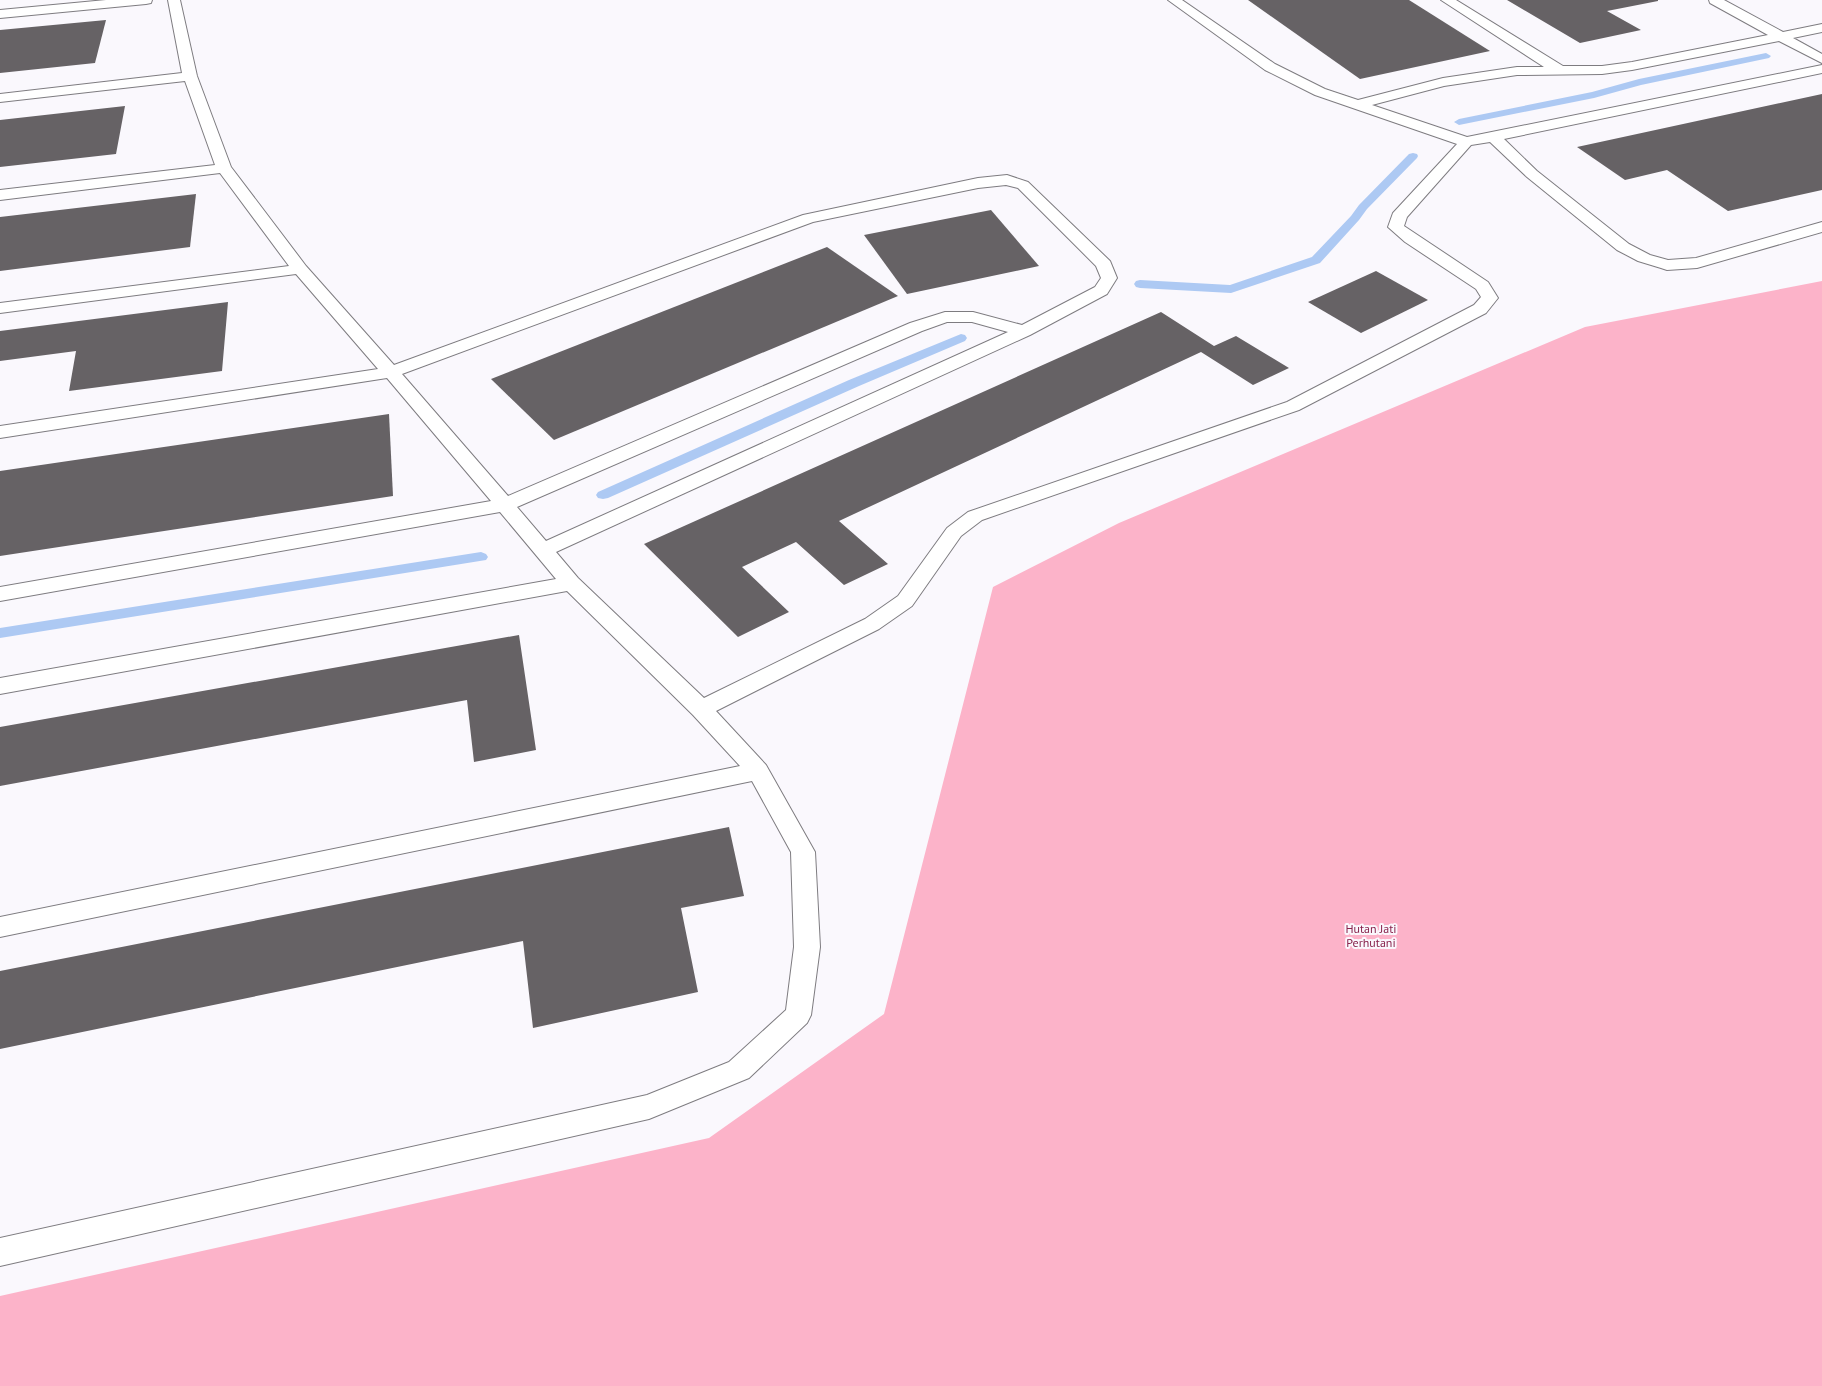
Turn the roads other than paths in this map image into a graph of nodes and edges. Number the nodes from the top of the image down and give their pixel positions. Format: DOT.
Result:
graph roads {
  1 [pos="146,0"];
  2 [pos="174,0"];
  3 [pos="1174,0"];
  4 [pos="1447,0"];
  5 [pos="1715,0"];
  6 [pos="0,14"];
  7 [pos="1822,28"];
  8 [pos="1782,36"];
  9 [pos="1822,59"];
  10 [pos="1822,68"];
  11 [pos="1559,70"];
  12 [pos="190,76"];
  13 [pos="0,98"];
  14 [pos="1356,105"];
  15 [pos="1493,137"];
  16 [pos="1466,142"];
  17 [pos="224,168"];
  18 [pos="0,195"];
  19 [pos="1822,227"];
  20 [pos="300,269"];
  21 [pos="0,308"];
  22 [pos="1024,331"];
  23 [pos="391,372"];
  24 [pos="0,432"];
  25 [pos="504,505"];
  26 [pos="543,550"];
  27 [pos="571,583"];
  28 [pos="0,594"];
  29 [pos="0,686"];
  30 [pos="701,708"];
  31 [pos="758,771"];
  32 [pos="0,928"];
  33 [pos="0,1252"];
  1 -- 6 [label="street"];
  2 -- 12 [label="street"];
  3 -- 14 [label="street"];
  4 -- 11 [label="street"];
  5 -- 8 [label="street"];
  7 -- 8 [label="street"];
  8 -- 9 [label="street"];
  8 -- 11 [label="street"];
  10 -- 15 [label="street"];
  11 -- 14 [label="street"];
  12 -- 13 [label="street"];
  12 -- 17 [label="street"];
  14 -- 16 [label="street"];
  15 -- 16 [label="street"];
  15 -- 19 [label="street"];
  16 -- 30 [label="street"];
  17 -- 18 [label="street"];
  17 -- 20 [label="street"];
  20 -- 21 [label="street"];
  20 -- 23 [label="street"];
  22 -- 23 [label="street"];
  22 -- 25 [label="street"];
  22 -- 26 [label="street"];
  23 -- 24 [label="street"];
  23 -- 25 [label="street"];
  25 -- 26 [label="street"];
  25 -- 28 [label="street"];
  26 -- 27 [label="street"];
  27 -- 29 [label="street"];
  27 -- 30 [label="street"];
  30 -- 31 [label="street"];
  31 -- 32 [label="street"];
  31 -- 33 [label="street"];
}
